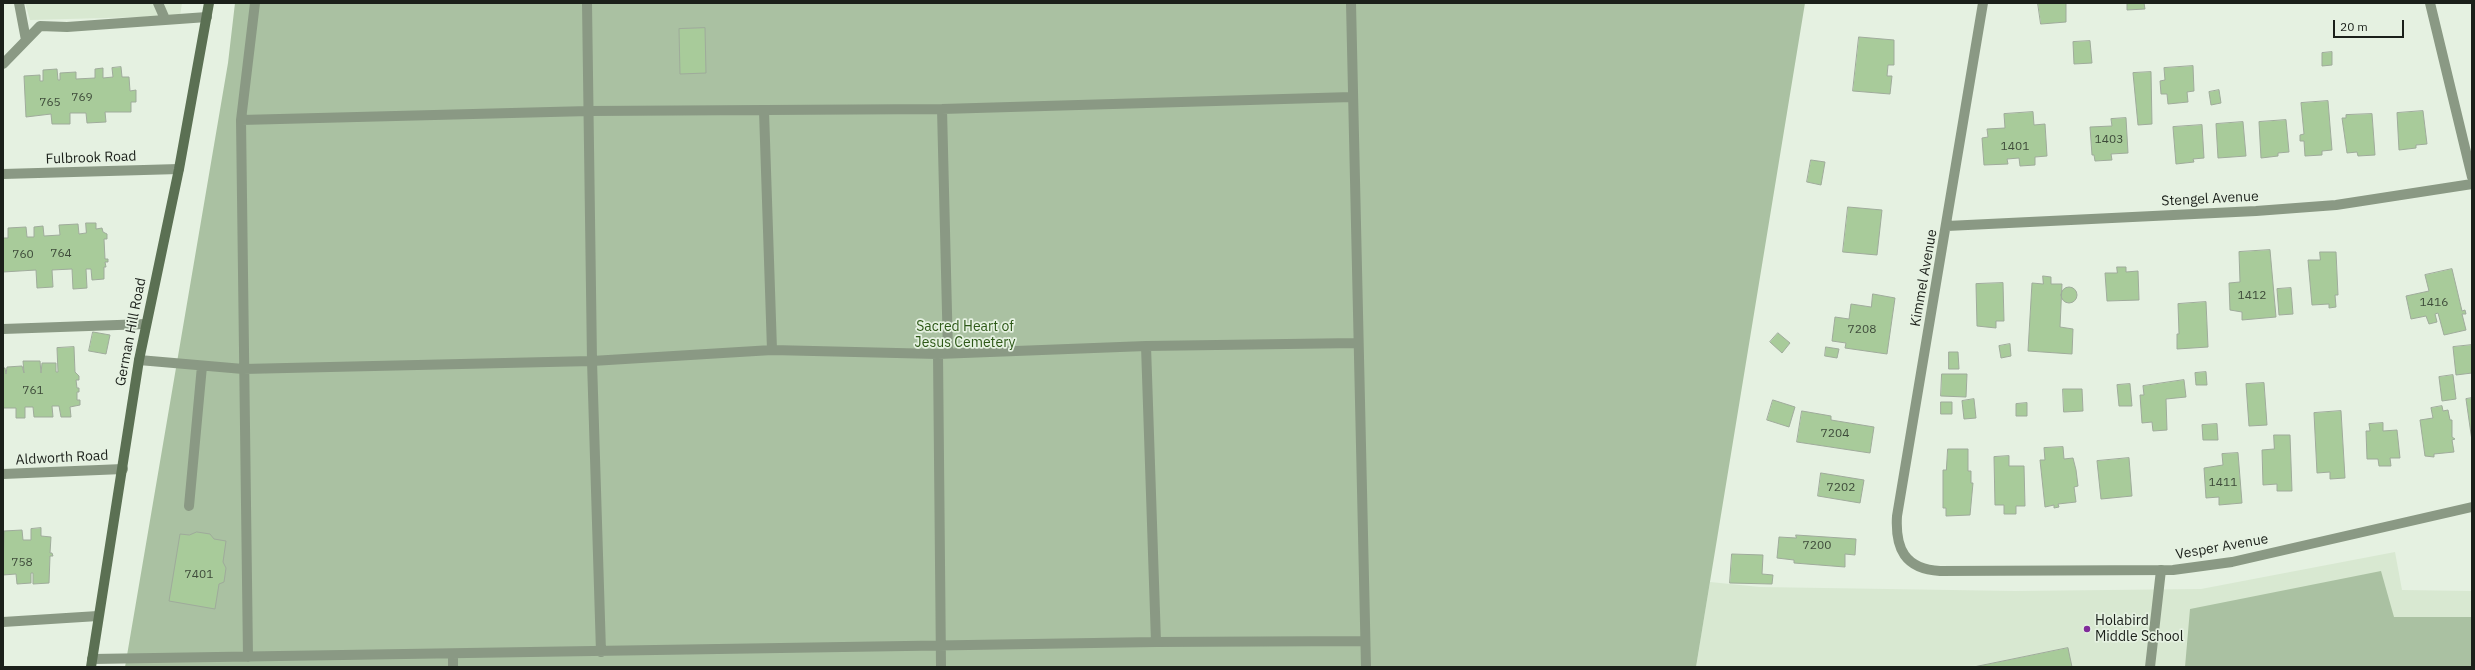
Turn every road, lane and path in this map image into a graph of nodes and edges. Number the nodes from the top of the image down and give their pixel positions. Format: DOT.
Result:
graph roads {
  1 [pos="19,3"];
  2 [pos="158,3"];
  3 [pos="209,3"];
  4 [pos="255,3"];
  5 [pos="587,3"];
  6 [pos="1351,3"];
  7 [pos="1983,3"];
  8 [pos="2430,3"];
  9 [pos="207,17"];
  10 [pos="165,18"];
  11 [pos="26,40"];
  12 [pos="3,64"];
  13 [pos="1352,97"];
  14 [pos="942,109"];
  15 [pos="589,111"];
  16 [pos="764,111"];
  17 [pos="241,120"];
  18 [pos="179,169"];
  19 [pos="3,174"];
  20 [pos="2472,177"];
  21 [pos="2472,184"];
  22 [pos="1947,226"];
  23 [pos="146,324"];
  24 [pos="3,329"];
  25 [pos="1357,343"];
  26 [pos="1146,346"];
  27 [pos="772,350"];
  28 [pos="943,354"];
  29 [pos="139,360"];
  30 [pos="592,361"];
  31 [pos="202,366"];
  32 [pos="243,369"];
  33 [pos="123,469"];
  34 [pos="3,474"];
  35 [pos="189,506"];
  36 [pos="2472,507"];
  37 [pos="1905,556"];
  38 [pos="2161,570"];
  39 [pos="98,616"];
  40 [pos="3,622"];
  41 [pos="1366,641"];
  42 [pos="1156,642"];
  43 [pos="941,646"];
  44 [pos="600,652"];
  45 [pos="453,654"];
  46 [pos="248,657"];
  47 [pos="92,663"];
  48 [pos="453,667"];
  49 [pos="941,667"];
  50 [pos="1366,667"];
  51 [pos="2150,667"];
  1 -- 11 [label="street"];
  2 -- 10 [label="street"];
  3 -- 9 [label="street, German Hill Road"];
  4 -- 17 [label="street"];
  5 -- 15 [label="street"];
  6 -- 13 [label="street"];
  7 -- 22 [label="street, Kimmel Avenue"];
  8 -- 20 [label="street"];
  9 -- 10 [label="street"];
  9 -- 18 [label="street, German Hill Road"];
  10 -- 11 [label="street"];
  11 -- 12 [label="street"];
  13 -- 14 [label="street"];
  13 -- 25 [label="street"];
  14 -- 16 [label="street"];
  14 -- 28 [label="street"];
  15 -- 16 [label="street"];
  15 -- 17 [label="street"];
  15 -- 30 [label="street"];
  16 -- 27 [label="street"];
  17 -- 32 [label="street"];
  18 -- 19 [label="street, Fulbrook Road"];
  18 -- 23 [label="street, German Hill Road"];
  21 -- 22 [label="street, Stengel Avenue"];
  22 -- 37 [label="street, Kimmel Avenue"];
  23 -- 24 [label="street"];
  23 -- 29 [label="street, German Hill Road"];
  25 -- 26 [label="street"];
  25 -- 41 [label="street"];
  26 -- 28 [label="street"];
  26 -- 42 [label="street"];
  27 -- 28 [label="street"];
  27 -- 30 [label="street"];
  28 -- 43 [label="street"];
  29 -- 31 [label="street"];
  29 -- 33 [label="street, German Hill Road"];
  30 -- 32 [label="street"];
  30 -- 44 [label="street"];
  31 -- 32 [label="street"];
  31 -- 35 [label="street"];
  32 -- 46 [label="street"];
  33 -- 34 [label="street, Aldworth Road"];
  33 -- 39 [label="street, German Hill Road"];
  36 -- 38 [label="street, Vesper Avenue"];
  37 -- 38 [label="street, Vesper Avenue"];
  38 -- 51 [label="street"];
  39 -- 40 [label="street"];
  39 -- 47 [label="street, German Hill Road"];
  41 -- 42 [label="street"];
  41 -- 50 [label="street"];
  42 -- 43 [label="street"];
  43 -- 44 [label="street"];
  43 -- 49 [label="street"];
  44 -- 45 [label="street"];
  45 -- 46 [label="street"];
  45 -- 48 [label="street"];
  46 -- 47 [label="street"];
}
